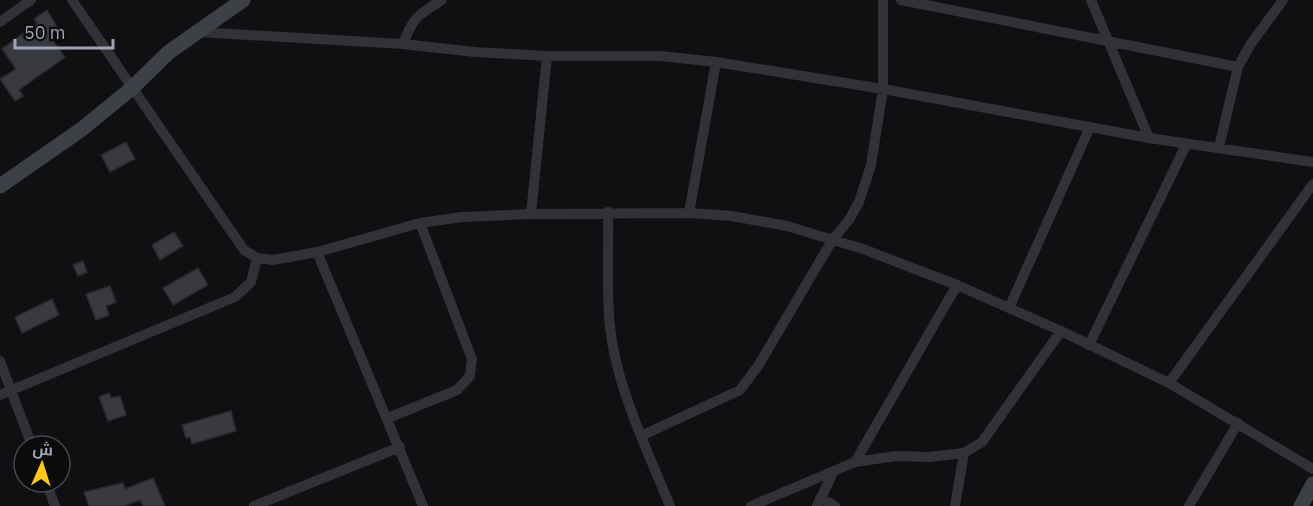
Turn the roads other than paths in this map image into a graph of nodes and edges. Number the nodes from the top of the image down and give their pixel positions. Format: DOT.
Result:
graph roads {
  1 [pos="31,0"];
  2 [pos="72,0"];
  3 [pos="243,0"];
  4 [pos="442,0"];
  5 [pos="883,0"];
  6 [pos="901,0"];
  7 [pos="1091,0"];
  8 [pos="1283,0"];
  9 [pos="0,22"];
  10 [pos="194,32"];
  11 [pos="1110,41"];
  12 [pos="403,44"];
  13 [pos="547,56"];
  14 [pos="716,62"];
  15 [pos="1238,67"];
  16 [pos="132,88"];
  17 [pos="883,89"];
  18 [pos="1090,127"];
  19 [pos="1149,138"];
  20 [pos="1186,145"];
  21 [pos="1219,147"];
  22 [pos="1313,162"];
  23 [pos="1313,184"];
  24 [pos="0,186"];
  25 [pos="608,212"];
  26 [pos="689,213"];
  27 [pos="531,214"];
  28 [pos="420,223"];
  29 [pos="833,240"];
  30 [pos="317,252"];
  31 [pos="257,258"];
  32 [pos="957,285"];
  33 [pos="1009,308"];
  34 [pos="1061,331"];
  35 [pos="1089,345"];
  36 [pos="0,361"];
  37 [pos="1169,383"];
  38 [pos="11,391"];
  39 [pos="0,395"];
  40 [pos="388,418"];
  41 [pos="1238,423"];
  42 [pos="27,434"];
  43 [pos="641,436"];
  44 [pos="400,447"];
  45 [pos="964,453"];
  46 [pos="855,462"];
  47 [pos="1313,469"];
  48 [pos="834,471"];
  49 [pos="1313,484"];
  50 [pos="819,502"];
  51 [pos="254,506"];
  52 [pos="423,506"];
  53 [pos="670,506"];
  54 [pos="751,506"];
  55 [pos="835,506"];
  56 [pos="955,506"];
  57 [pos="1189,506"];
  58 [pos="1301,506"];
  1 -- 9 [label="street"];
  2 -- 16 [label="street"];
  3 -- 10 [label="street"];
  4 -- 12 [label="street"];
  5 -- 17 [label="street"];
  6 -- 11 [label="street"];
  7 -- 11 [label="street"];
  8 -- 15 [label="street"];
  10 -- 12 [label="street"];
  10 -- 16 [label="street"];
  11 -- 15 [label="street"];
  11 -- 19 [label="street"];
  12 -- 13 [label="street"];
  13 -- 14 [label="street"];
  13 -- 27 [label="street"];
  14 -- 17 [label="street"];
  14 -- 26 [label="street"];
  15 -- 21 [label="street"];
  16 -- 24 [label="street"];
  16 -- 31 [label="street"];
  17 -- 18 [label="street"];
  17 -- 29 [label="street"];
  18 -- 19 [label="street"];
  18 -- 33 [label="street"];
  19 -- 20 [label="street"];
  20 -- 21 [label="street"];
  20 -- 35 [label="street"];
  21 -- 22 [label="street"];
  23 -- 37 [label="street"];
  25 -- 26 [label="street"];
  25 -- 27 [label="street"];
  25 -- 43 [label="street"];
  26 -- 29 [label="street"];
  27 -- 28 [label="street"];
  28 -- 30 [label="street"];
  28 -- 40 [label="street"];
  29 -- 32 [label="street"];
  29 -- 43 [label="street"];
  30 -- 31 [label="street"];
  30 -- 40 [label="street"];
  31 -- 38 [label="street"];
  32 -- 33 [label="street"];
  32 -- 46 [label="street"];
  33 -- 34 [label="street"];
  34 -- 35 [label="street"];
  34 -- 45 [label="street"];
  35 -- 37 [label="street"];
  36 -- 38 [label="street"];
  37 -- 41 [label="street"];
  38 -- 39 [label="street"];
  38 -- 42 [label="street"];
  40 -- 44 [label="street"];
  41 -- 47 [label="street"];
  41 -- 57 [label="street"];
  43 -- 53 [label="street"];
  44 -- 51 [label="street"];
  44 -- 52 [label="street"];
  45 -- 46 [label="street"];
  45 -- 56 [label="street"];
  46 -- 48 [label="street"];
  48 -- 50 [label="street"];
  48 -- 54 [label="street"];
  49 -- 58 [label="street"];
  50 -- 55 [label="street"];
}
